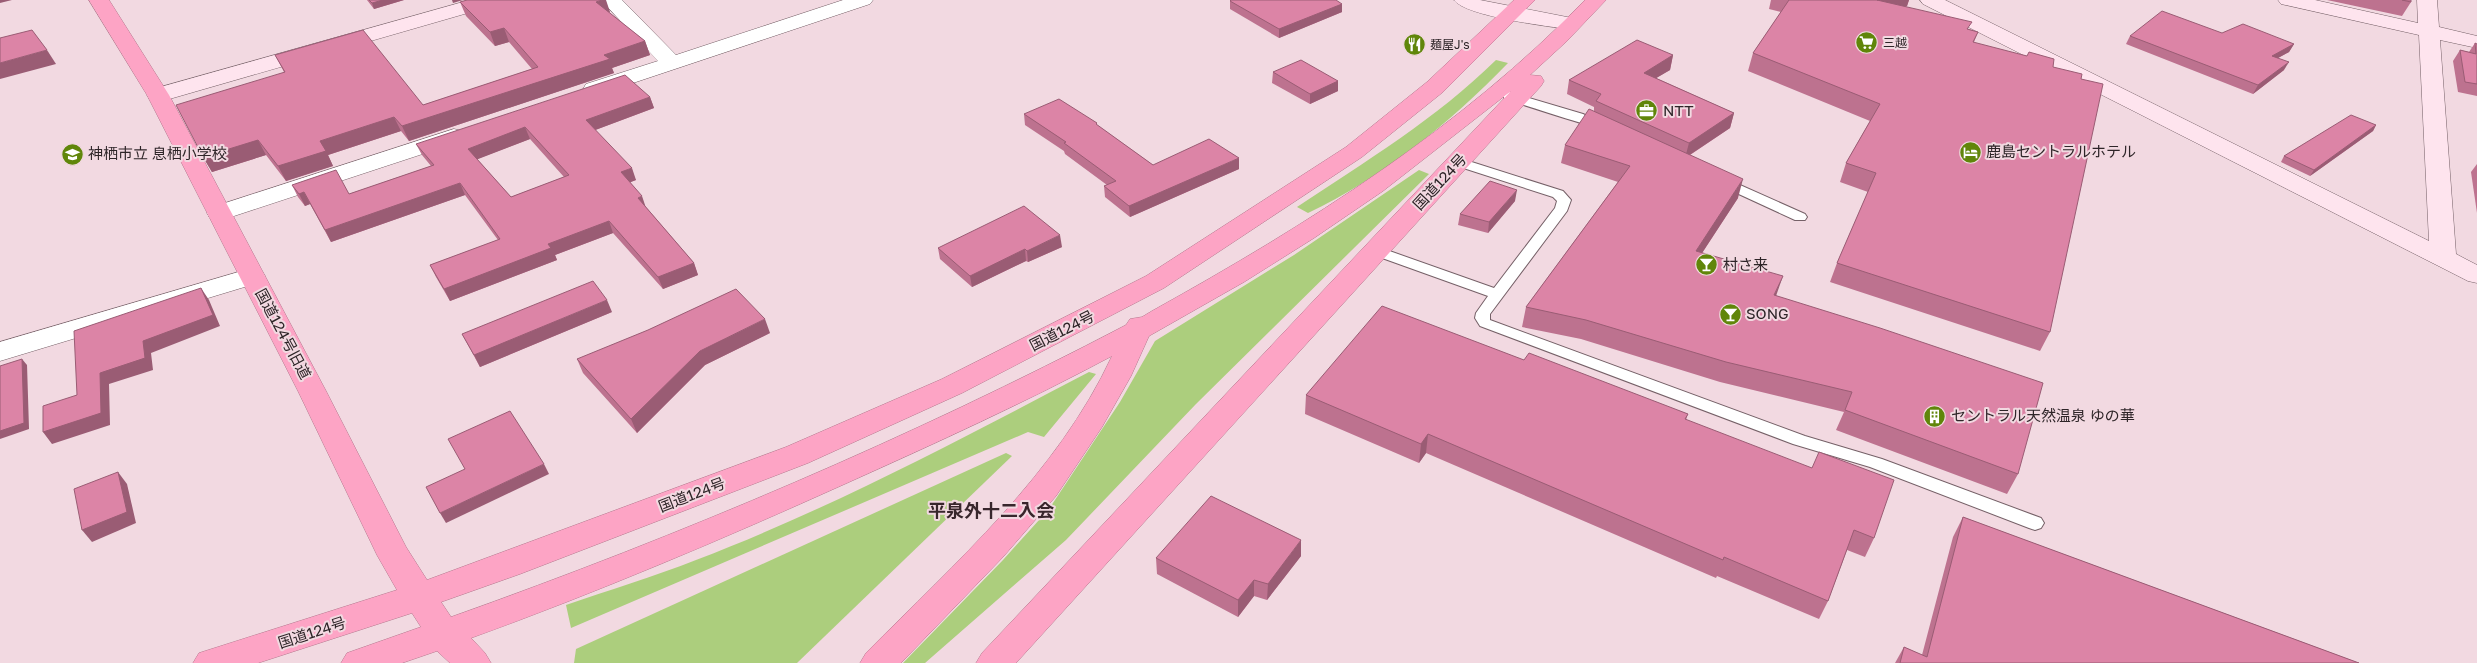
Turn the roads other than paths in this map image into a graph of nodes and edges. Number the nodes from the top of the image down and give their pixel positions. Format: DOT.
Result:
graph roads {
  1 [pos="99,0"];
  2 [pos="492,0"];
  3 [pos="611,0"];
  4 [pos="863,0"];
  5 [pos="1464,0"];
  6 [pos="1596,0"];
  7 [pos="1930,0"];
  8 [pos="2288,0"];
  9 [pos="2427,0"];
  10 [pos="1518,7"];
  11 [pos="1572,24"];
  12 [pos="2429,31"];
  13 [pos="2477,42"];
  14 [pos="672,64"];
  15 [pos="578,95"];
  16 [pos="158,96"];
  17 [pos="1508,96"];
  18 [pos="474,129"];
  19 [pos="1615,133"];
  20 [pos="1459,162"];
  21 [pos="1712,177"];
  22 [pos="220,213"];
  23 [pos="1800,217"];
  24 [pos="1376,251"];
  25 [pos="2443,258"];
  26 [pos="2477,275"];
  27 [pos="252,276"];
  28 [pos="1155,282"];
  29 [pos="1497,294"];
  30 [pos="1137,332"];
  31 [pos="0,352"];
  32 [pos="2035,523"];
  33 [pos="420,598"];
  34 [pos="444,635"];
  35 [pos="212,663"];
  36 [pos="360,663"];
  37 [pos="473,663"];
  38 [pos="878,663"];
  39 [pos="994,663"];
  1 -- 16 [label="highway, 国道124号旧道"];
  2 -- 16 [label="street"];
  3 -- 14 [label="street"];
  4 -- 14 [label="street"];
  5 -- 10 [label="street"];
  6 -- 11 [label="highway, 国道124号"];
  7 -- 25 [label="street"];
  8 -- 12 [label="street"];
  9 -- 12 [label="street"];
  10 -- 11 [label="street"];
  10 -- 28 [label="highway, 国道124号"];
  11 -- 17 [label="highway, 国道124号"];
  12 -- 13 [label="street"];
  12 -- 25 [label="street"];
  14 -- 15 [label="street"];
  16 -- 22 [label="highway, 国道124号旧道"];
  17 -- 19 [label="lane"];
  17 -- 20 [label="highway, 国道124号"];
  17 -- 30 [label="highway, 国道124号"];
  18 -- 22 [label="street"];
  20 -- 24 [label="highway, 国道124号"];
  20 -- 29 [label="lane"];
  21 -- 23 [label="lane"];
  22 -- 27 [label="highway, 国道124号旧道"];
  24 -- 29 [label="lane"];
  24 -- 39 [label="highway, 国道124号"];
  25 -- 26 [label="street"];
  27 -- 31 [label="street"];
  27 -- 33 [label="highway, 国道124号旧道"];
  28 -- 30 [label="highway"];
  28 -- 33 [label="highway, 国道124号"];
  29 -- 32 [label="lane"];
  30 -- 34 [label="highway, 国道124号"];
  30 -- 38 [label="highway"];
  33 -- 34 [label="highway, 国道124号旧道"];
  33 -- 35 [label="highway, 国道124号"];
  34 -- 36 [label="highway, 国道124号"];
  34 -- 37 [label="highway, 国道124号旧道"];
}
